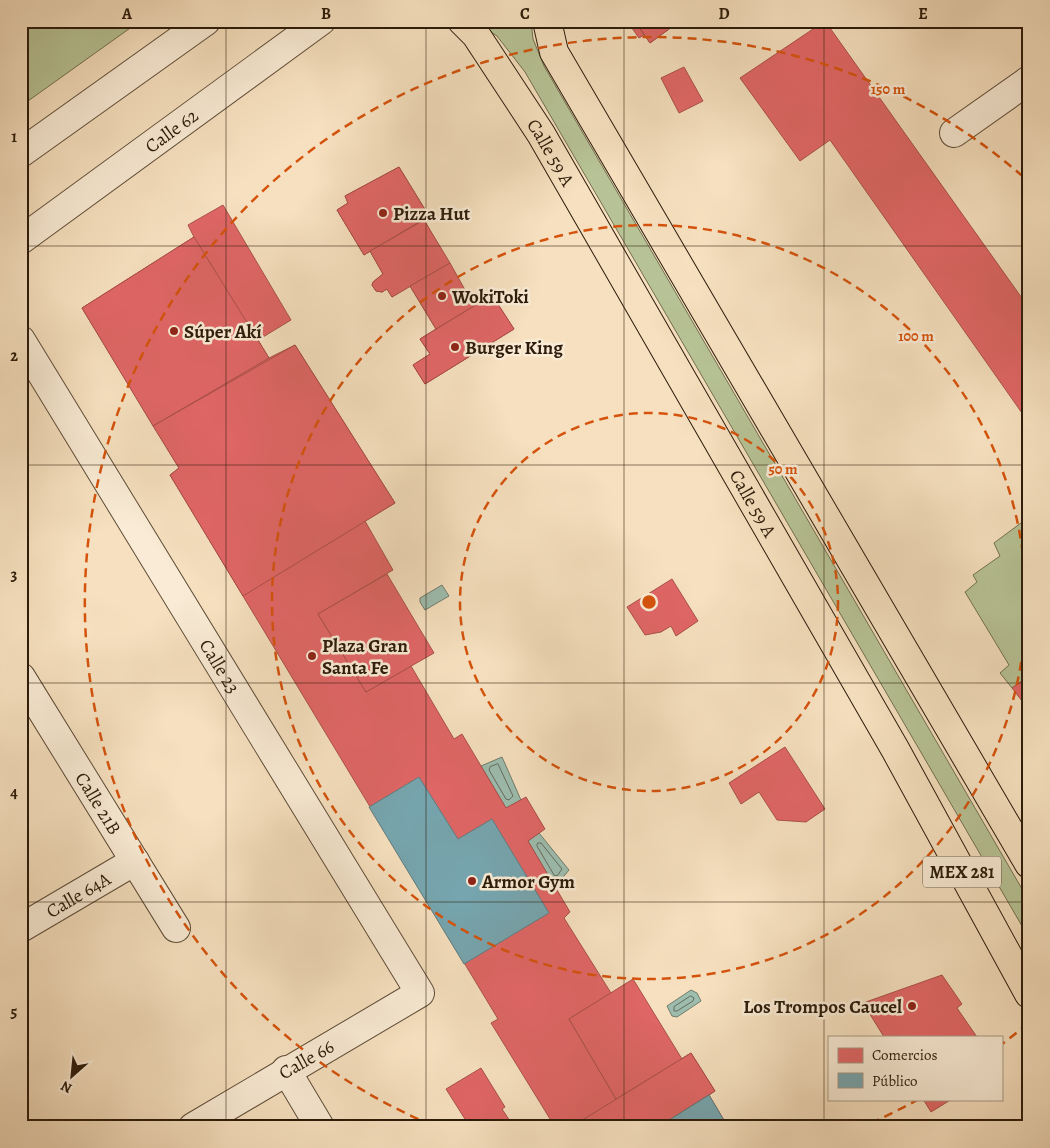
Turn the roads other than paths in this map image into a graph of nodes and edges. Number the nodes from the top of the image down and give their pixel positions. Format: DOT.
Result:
graph roads {
  1 [pos="206,21"];
  2 [pos="321,21"];
  3 [pos="462,21"];
  4 [pos="547,21"];
  5 [pos="1029,80"];
  6 [pos="954,133"];
  7 [pos="21,153"];
  8 [pos="21,240"];
  9 [pos="21,340"];
  10 [pos="21,677"];
  11 [pos="134,861"];
  12 [pos="1029,864"];
  13 [pos="21,928"];
  14 [pos="176,928"];
  15 [pos="420,994"];
  16 [pos="1029,994"];
  17 [pos="286,1070"];
  18 [pos="194,1127"];
  19 [pos="320,1127"];
  1 -- 7 [label="street"];
  2 -- 8 [label="street, Calle 62"];
  3 -- 16 [label="main road, Calle 59 A / MEX 281"];
  4 -- 12 [label="main road, MEX 281"];
  5 -- 6 [label="street"];
  9 -- 15 [label="street, Calle 23"];
  10 -- 11 [label="street, Calle 21B"];
  11 -- 13 [label="street, Calle 64A"];
  11 -- 14 [label="street, Calle 21B"];
  15 -- 17 [label="street, Calle 66"];
  17 -- 18 [label="street, Calle 66"];
  17 -- 19 [label="street"];
}
